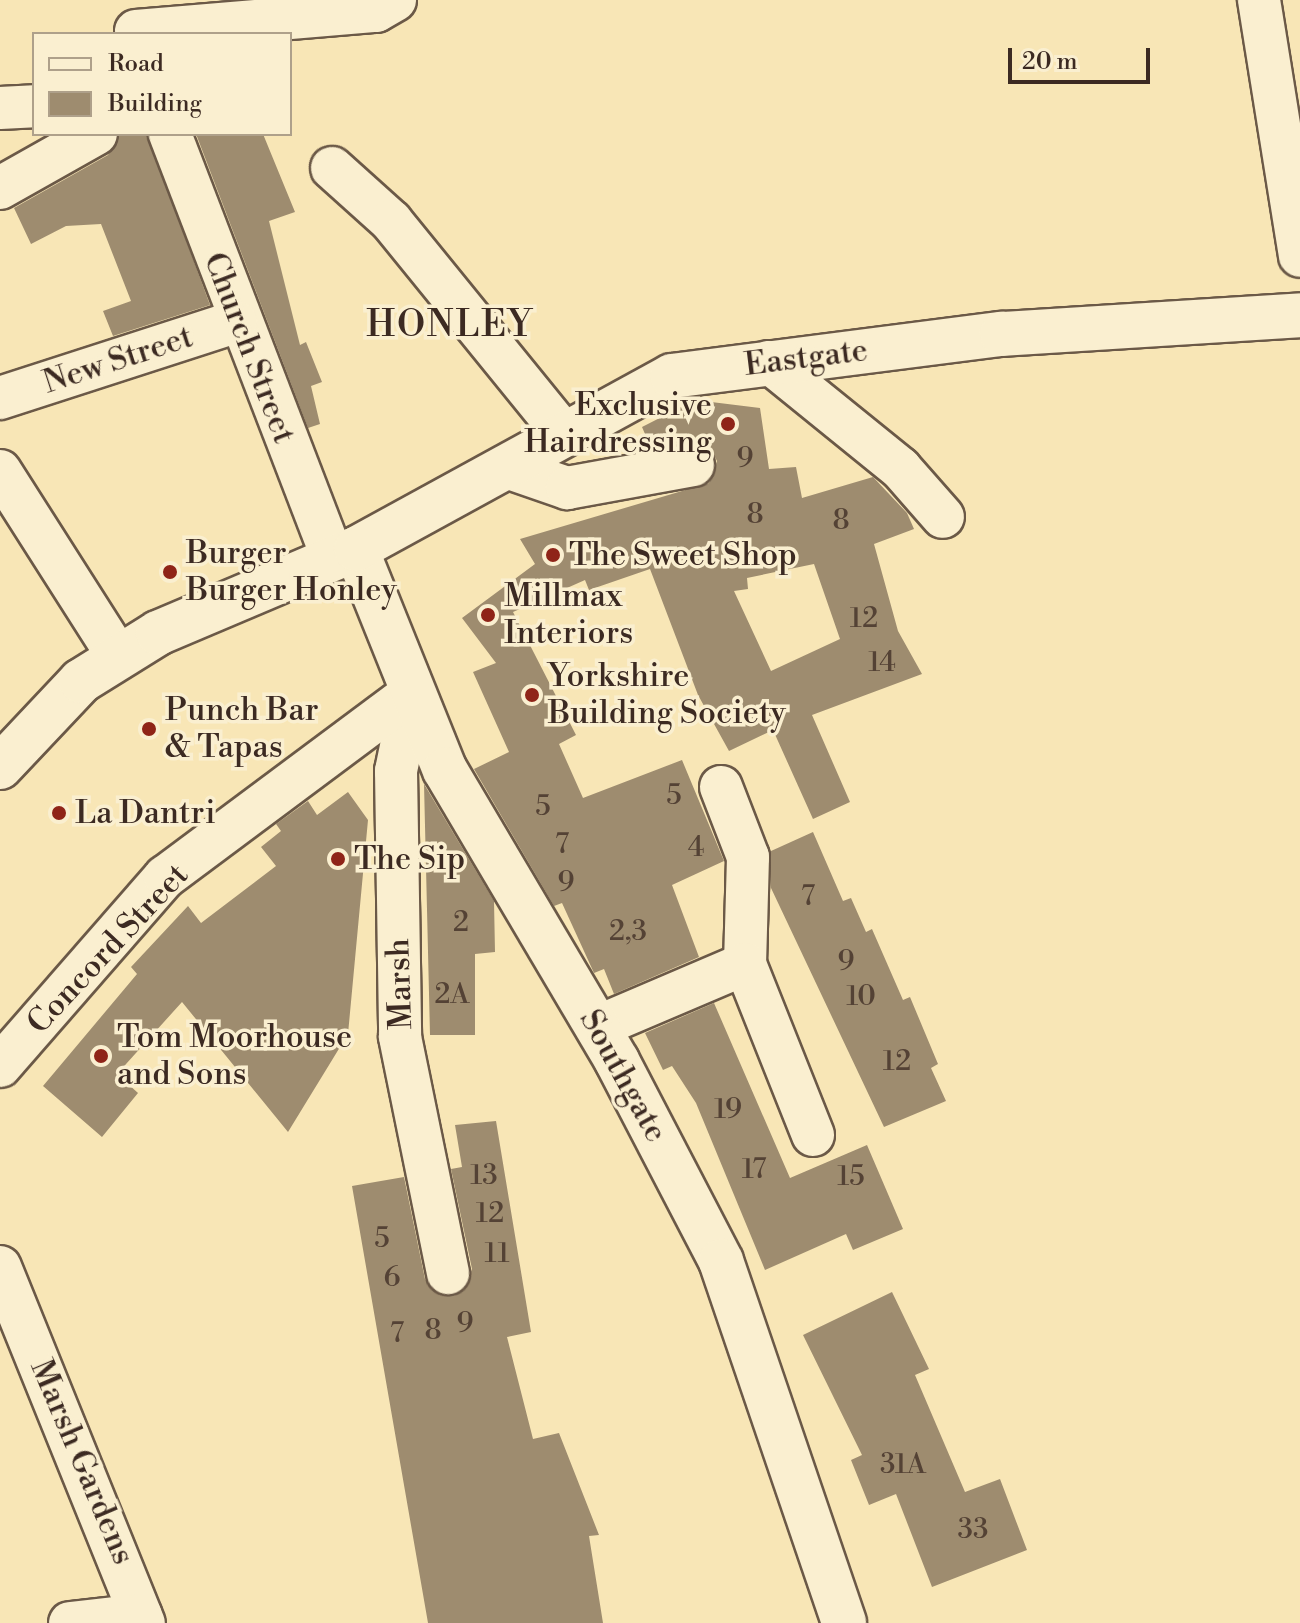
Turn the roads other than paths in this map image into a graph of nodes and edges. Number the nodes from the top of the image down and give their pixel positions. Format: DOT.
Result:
graph roads {
  1 [pos="395,0"];
  2 [pos="1259,0"];
  3 [pos="135,22"];
  4 [pos="32,106"];
  5 [pos="0,108"];
  6 [pos="92,136"];
  7 [pos="171,136"];
  8 [pos="332,168"];
  9 [pos="0,188"];
  10 [pos="1300,256"];
  11 [pos="1300,315"];
  12 [pos="236,322"];
  13 [pos="769,362"];
  14 [pos="0,398"];
  15 [pos="564,434"];
  16 [pos="693,465"];
  17 [pos="506,467"];
  18 [pos="0,471"];
  19 [pos="943,517"];
  20 [pos="345,554"];
  21 [pos="118,656"];
  22 [pos="412,693"];
  23 [pos="0,767"];
  24 [pos="721,787"];
  25 [pos="745,964"];
  26 [pos="597,1027"];
  27 [pos="0,1066"];
  28 [pos="813,1135"];
  29 [pos="0,1267"];
  30 [pos="448,1273"];
  31 [pos="142,1619"];
  32 [pos="70,1623"];
  33 [pos="844,1623"];
  1 -- 3 [label="street"];
  2 -- 10 [label="street"];
  4 -- 5 [label="street"];
  6 -- 9 [label="street"];
  7 -- 12 [label="street, Church Street"];
  8 -- 15 [label="street"];
  11 -- 13 [label="street, Eastgate"];
  12 -- 14 [label="street, New Street"];
  12 -- 20 [label="street, Church Street"];
  13 -- 15 [label="street, Eastgate"];
  13 -- 19 [label="street"];
  15 -- 17 [label="street, Eastgate"];
  16 -- 17 [label="street"];
  17 -- 20 [label="street, Eastgate"];
  18 -- 21 [label="street"];
  20 -- 21 [label="street, Eastgate"];
  20 -- 22 [label="street, Southgate"];
  21 -- 23 [label="street, Eastgate"];
  22 -- 26 [label="street, Southgate"];
  22 -- 27 [label="street, Concord Street"];
  22 -- 30 [label="street, Marsh"];
  24 -- 25 [label="street"];
  25 -- 26 [label="street"];
  25 -- 28 [label="street"];
  26 -- 33 [label="street, Southgate"];
  29 -- 31 [label="street, Marsh Gardens"];
  31 -- 32 [label="street, Marsh Gardens"];
}
